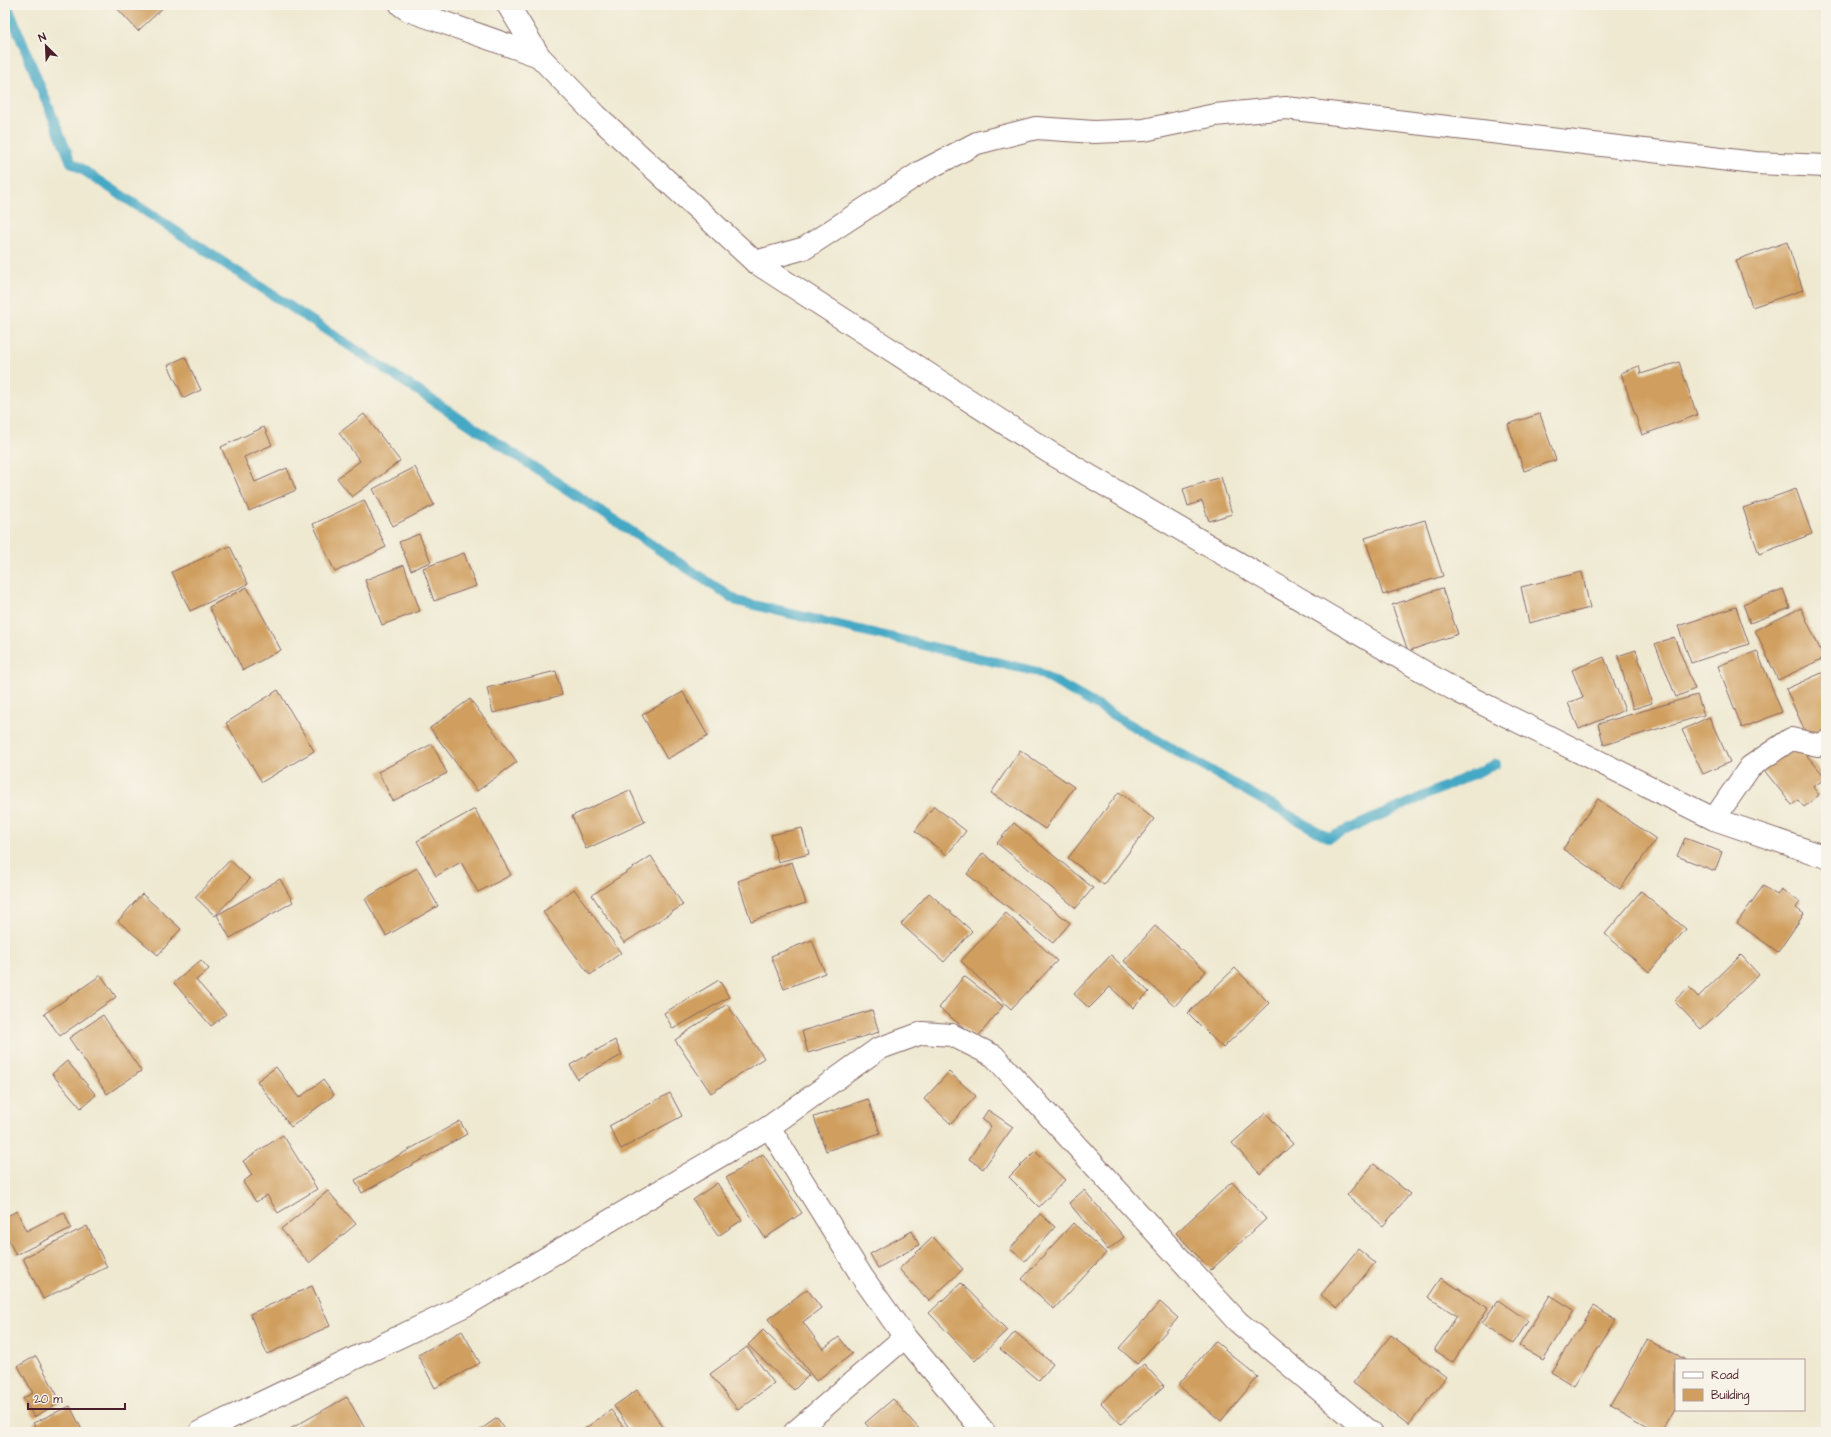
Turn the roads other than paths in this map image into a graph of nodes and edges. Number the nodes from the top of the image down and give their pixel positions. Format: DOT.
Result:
graph roads {
  1 [pos="401,5"];
  2 [pos="508,5"];
  3 [pos="539,56"];
  4 [pos="1826,166"];
  5 [pos="755,262"];
  6 [pos="1826,742"];
  7 [pos="1714,819"];
  8 [pos="1826,857"];
  9 [pos="770,1127"];
  10 [pos="905,1337"];
  11 [pos="200,1432"];
  12 [pos="795,1432"];
  13 [pos="984,1432"];
  14 [pos="1370,1432"];
  1 -- 3 [label="street"];
  2 -- 3 [label="street"];
  3 -- 5 [label="street"];
  4 -- 5 [label="street"];
  5 -- 7 [label="street"];
  6 -- 7 [label="street"];
  7 -- 8 [label="street"];
  9 -- 10 [label="street"];
  9 -- 11 [label="street"];
  9 -- 14 [label="street"];
  10 -- 12 [label="street"];
  10 -- 13 [label="street"];
}
